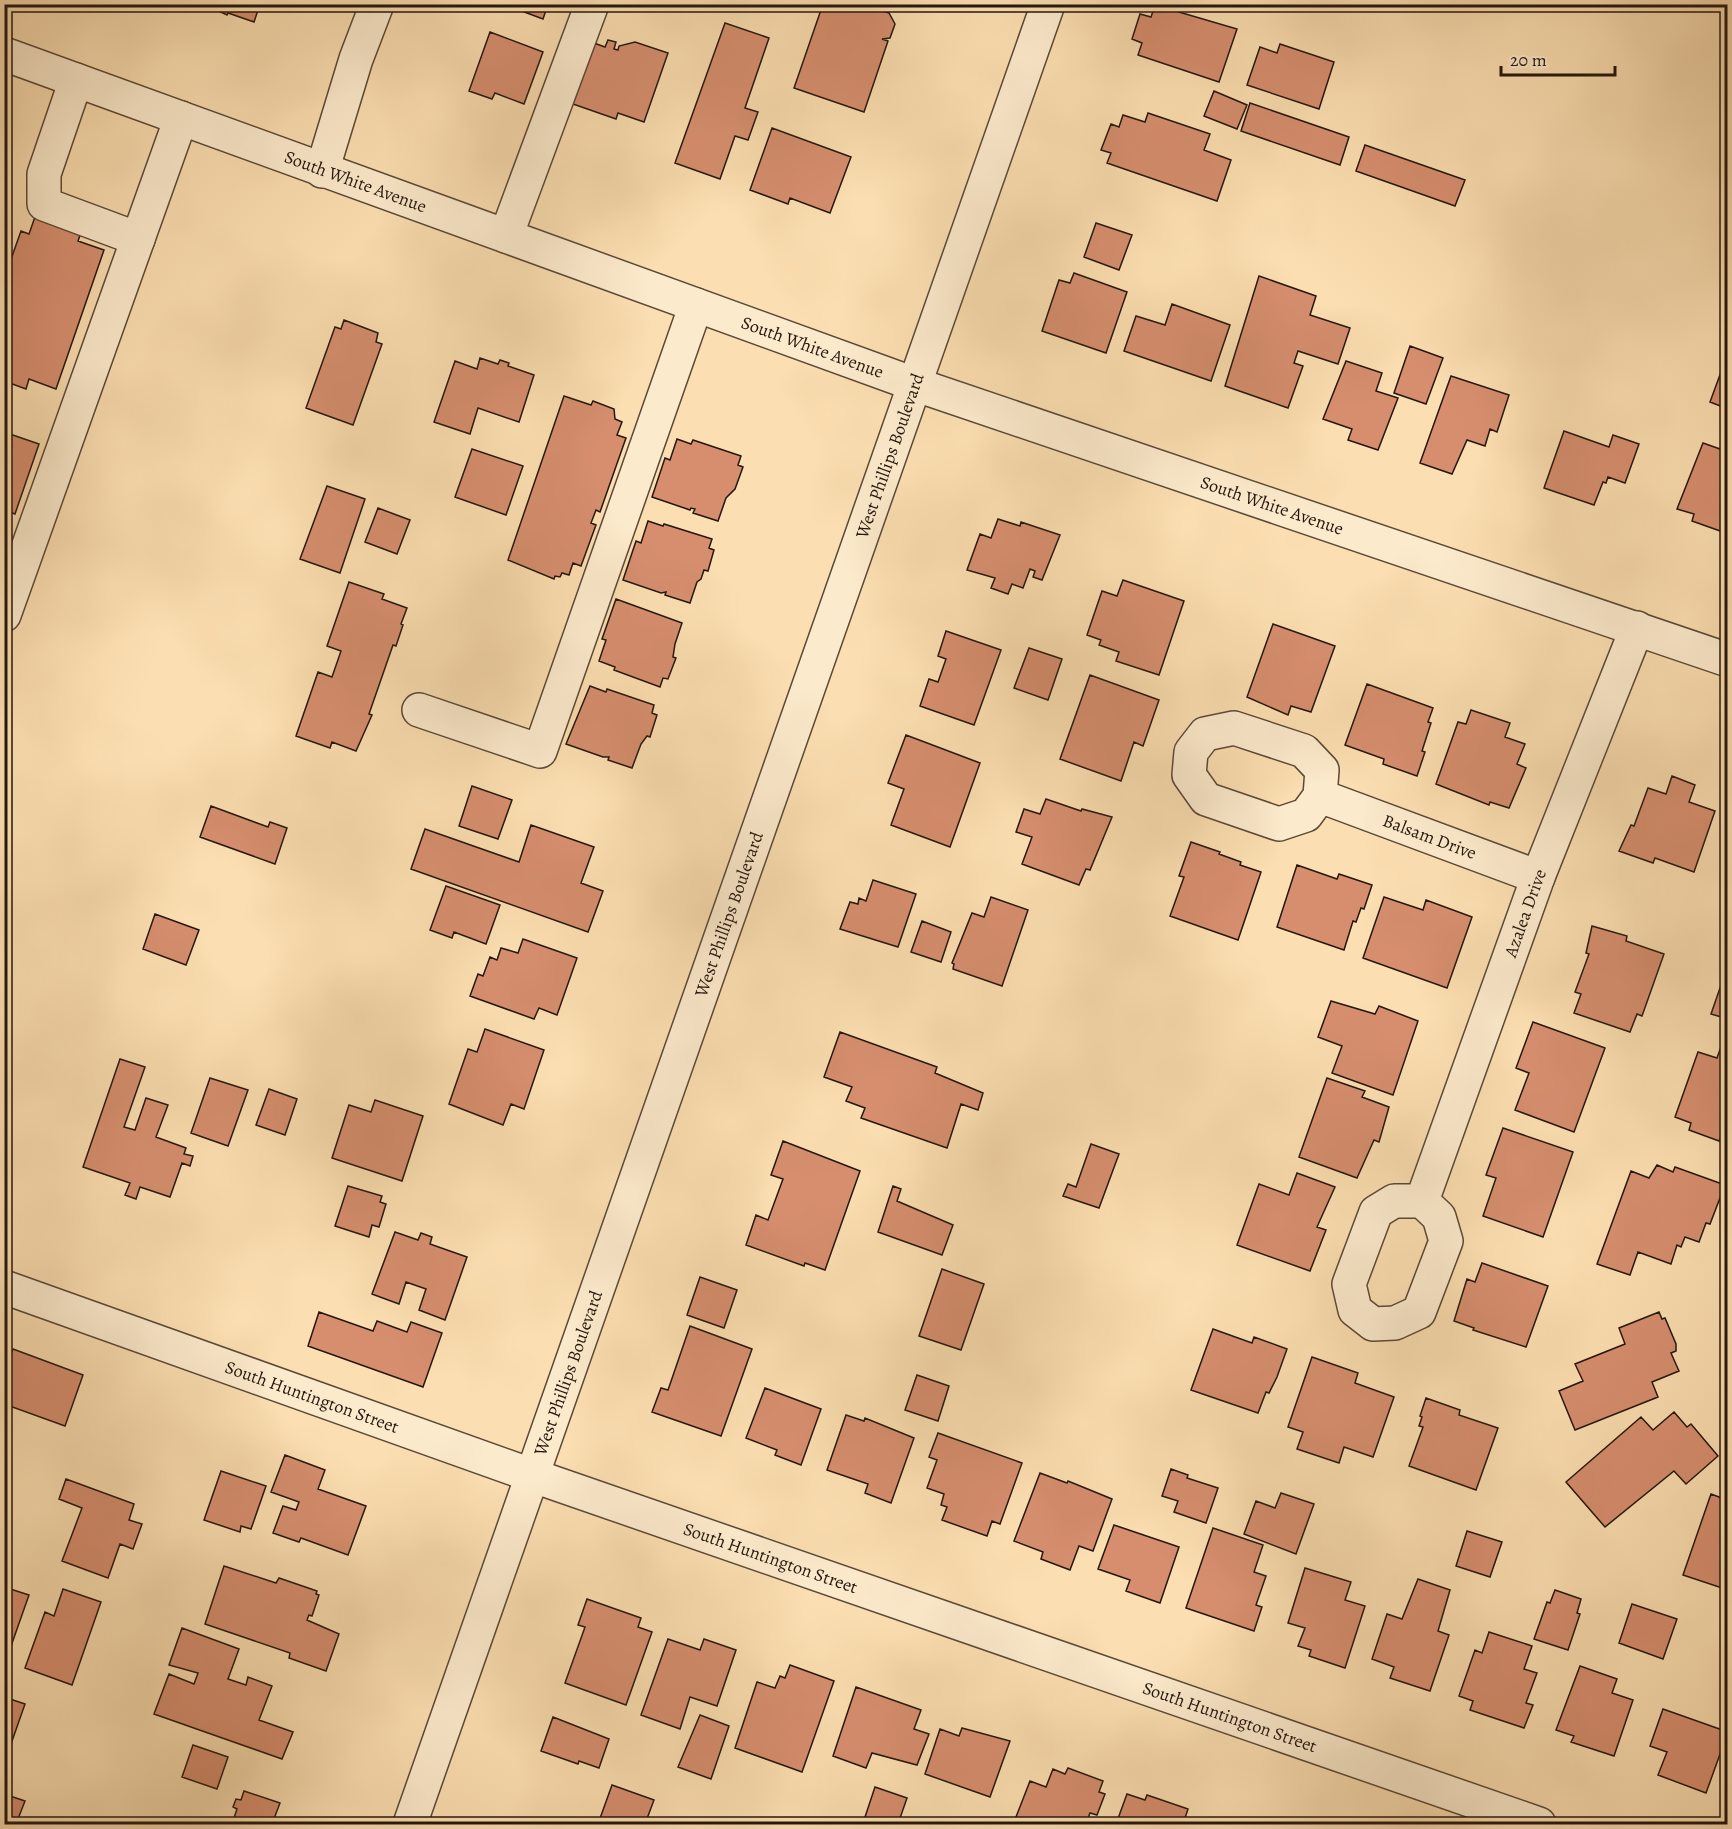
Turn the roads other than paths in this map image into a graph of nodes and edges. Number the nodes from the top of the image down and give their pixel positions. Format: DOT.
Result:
graph roads {
  1 [pos="377,4"];
  2 [pos="592,4"];
  3 [pos="1048,4"];
  4 [pos="4,54"];
  5 [pos="75,80"];
  6 [pos="181,118"];
  7 [pos="322,171"];
  8 [pos="506,236"];
  9 [pos="138,239"];
  10 [pos="696,305"];
  11 [pos="914,384"];
  12 [pos="4,615"];
  13 [pos="1637,628"];
  14 [pos="1728,660"];
  15 [pos="419,710"];
  16 [pos="1320,796"];
  17 [pos="1538,877"];
  18 [pos="1422,1202"];
  19 [pos="4,1287"];
  20 [pos="531,1475"];
  21 [pos="410,1824"];
  22 [pos="1539,1824"];
  1 -- 7 [label="street"];
  2 -- 8 [label="street"];
  3 -- 11 [label="street, West Phillips Boulevard"];
  4 -- 5 [label="street, South White Avenue"];
  5 -- 6 [label="street, South White Avenue"];
  5 -- 9 [label="street"];
  6 -- 7 [label="street, South White Avenue"];
  6 -- 9 [label="street"];
  7 -- 8 [label="street, South White Avenue"];
  8 -- 10 [label="street, South White Avenue"];
  9 -- 12 [label="street"];
  10 -- 11 [label="street, South White Avenue"];
  10 -- 15 [label="street"];
  11 -- 13 [label="street, South White Avenue"];
  11 -- 20 [label="street, West Phillips Boulevard"];
  13 -- 14 [label="street, South White Avenue"];
  13 -- 17 [label="street, Azalea Drive"];
  16 -- 17 [label="street, Balsam Drive"];
  17 -- 18 [label="street, Azalea Drive"];
  19 -- 20 [label="street, South Huntington Street"];
  20 -- 21 [label="street, West Phillips Boulevard"];
  20 -- 22 [label="street, South Huntington Street"];
}
